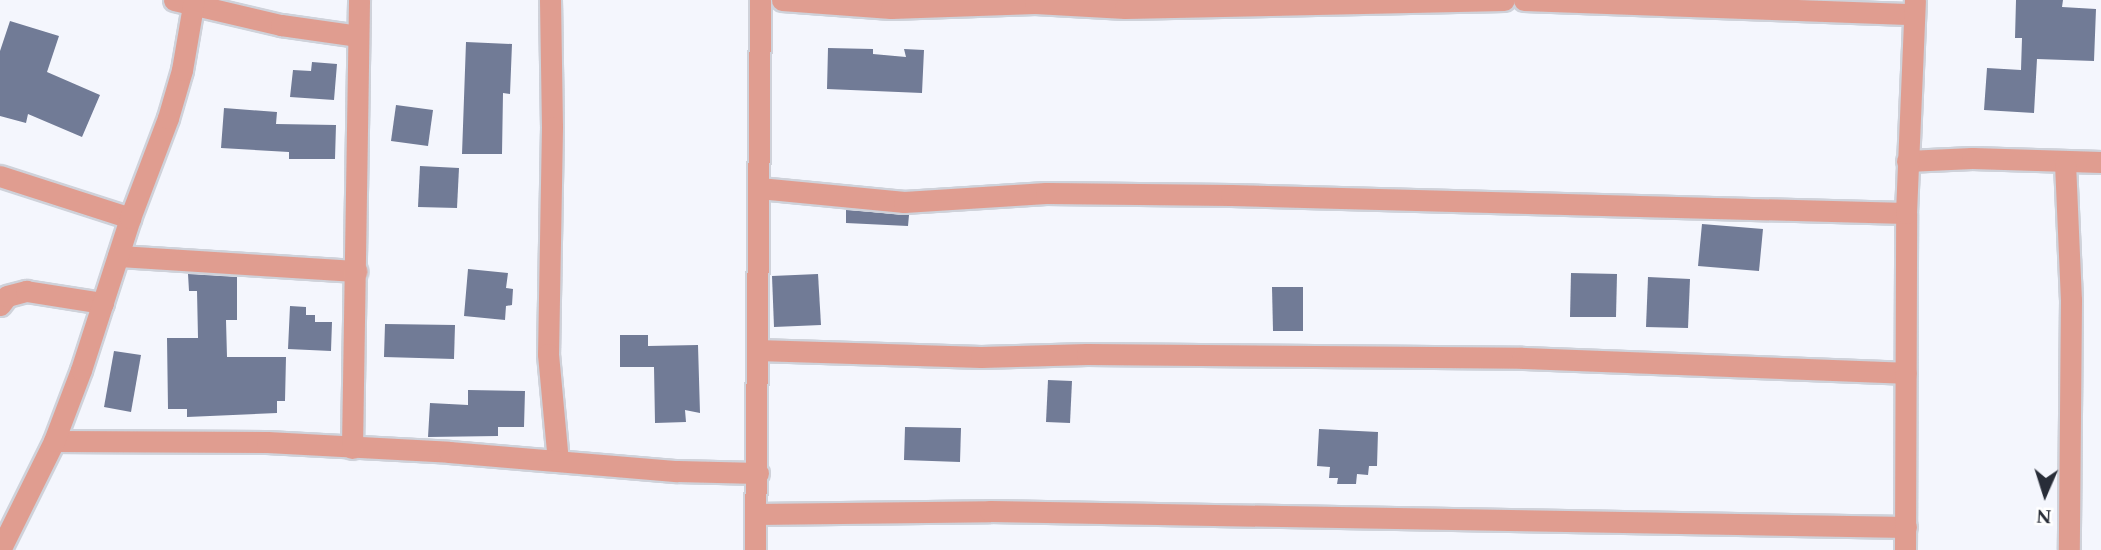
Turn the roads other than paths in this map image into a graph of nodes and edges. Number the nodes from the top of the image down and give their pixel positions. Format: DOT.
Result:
graph roads {
  1 [pos="359,0"];
  2 [pos="550,0"];
  3 [pos="761,0"];
  4 [pos="782,0"];
  5 [pos="1504,0"];
  6 [pos="1524,0"];
  7 [pos="187,2"];
  8 [pos="1914,7"];
  9 [pos="358,36"];
  10 [pos="1907,161"];
  11 [pos="2101,162"];
  12 [pos="2065,163"];
  13 [pos="0,176"];
  14 [pos="759,188"];
  15 [pos="1906,213"];
  16 [pos="130,218"];
  17 [pos="118,256"];
  18 [pos="357,271"];
  19 [pos="103,303"];
  20 [pos="0,305"];
  21 [pos="757,351"];
  22 [pos="1906,373"];
  23 [pos="54,441"];
  24 [pos="352,448"];
  25 [pos="558,461"];
  26 [pos="758,473"];
  27 [pos="755,514"];
  28 [pos="1906,527"];
  29 [pos="0,550"];
  30 [pos="755,550"];
  31 [pos="1905,550"];
  32 [pos="2069,550"];
  1 -- 9 [label="street"];
  2 -- 25 [label="street"];
  3 -- 14 [label="street"];
  4 -- 5 [label="street"];
  6 -- 8 [label="street"];
  7 -- 9 [label="street"];
  7 -- 16 [label="street"];
  8 -- 10 [label="street"];
  9 -- 18 [label="street"];
  10 -- 12 [label="street"];
  10 -- 15 [label="street"];
  11 -- 12 [label="street"];
  12 -- 32 [label="street"];
  13 -- 16 [label="street"];
  14 -- 15 [label="street"];
  14 -- 21 [label="street"];
  15 -- 22 [label="street"];
  16 -- 17 [label="street"];
  17 -- 18 [label="street"];
  17 -- 19 [label="street"];
  18 -- 24 [label="street"];
  19 -- 20 [label="street"];
  19 -- 23 [label="street"];
  21 -- 22 [label="street"];
  21 -- 26 [label="street"];
  22 -- 28 [label="street"];
  23 -- 24 [label="street"];
  23 -- 29 [label="street"];
  24 -- 25 [label="street"];
  25 -- 26 [label="street"];
  26 -- 27 [label="street"];
  27 -- 28 [label="street"];
  27 -- 30 [label="street"];
  28 -- 31 [label="street"];
}
